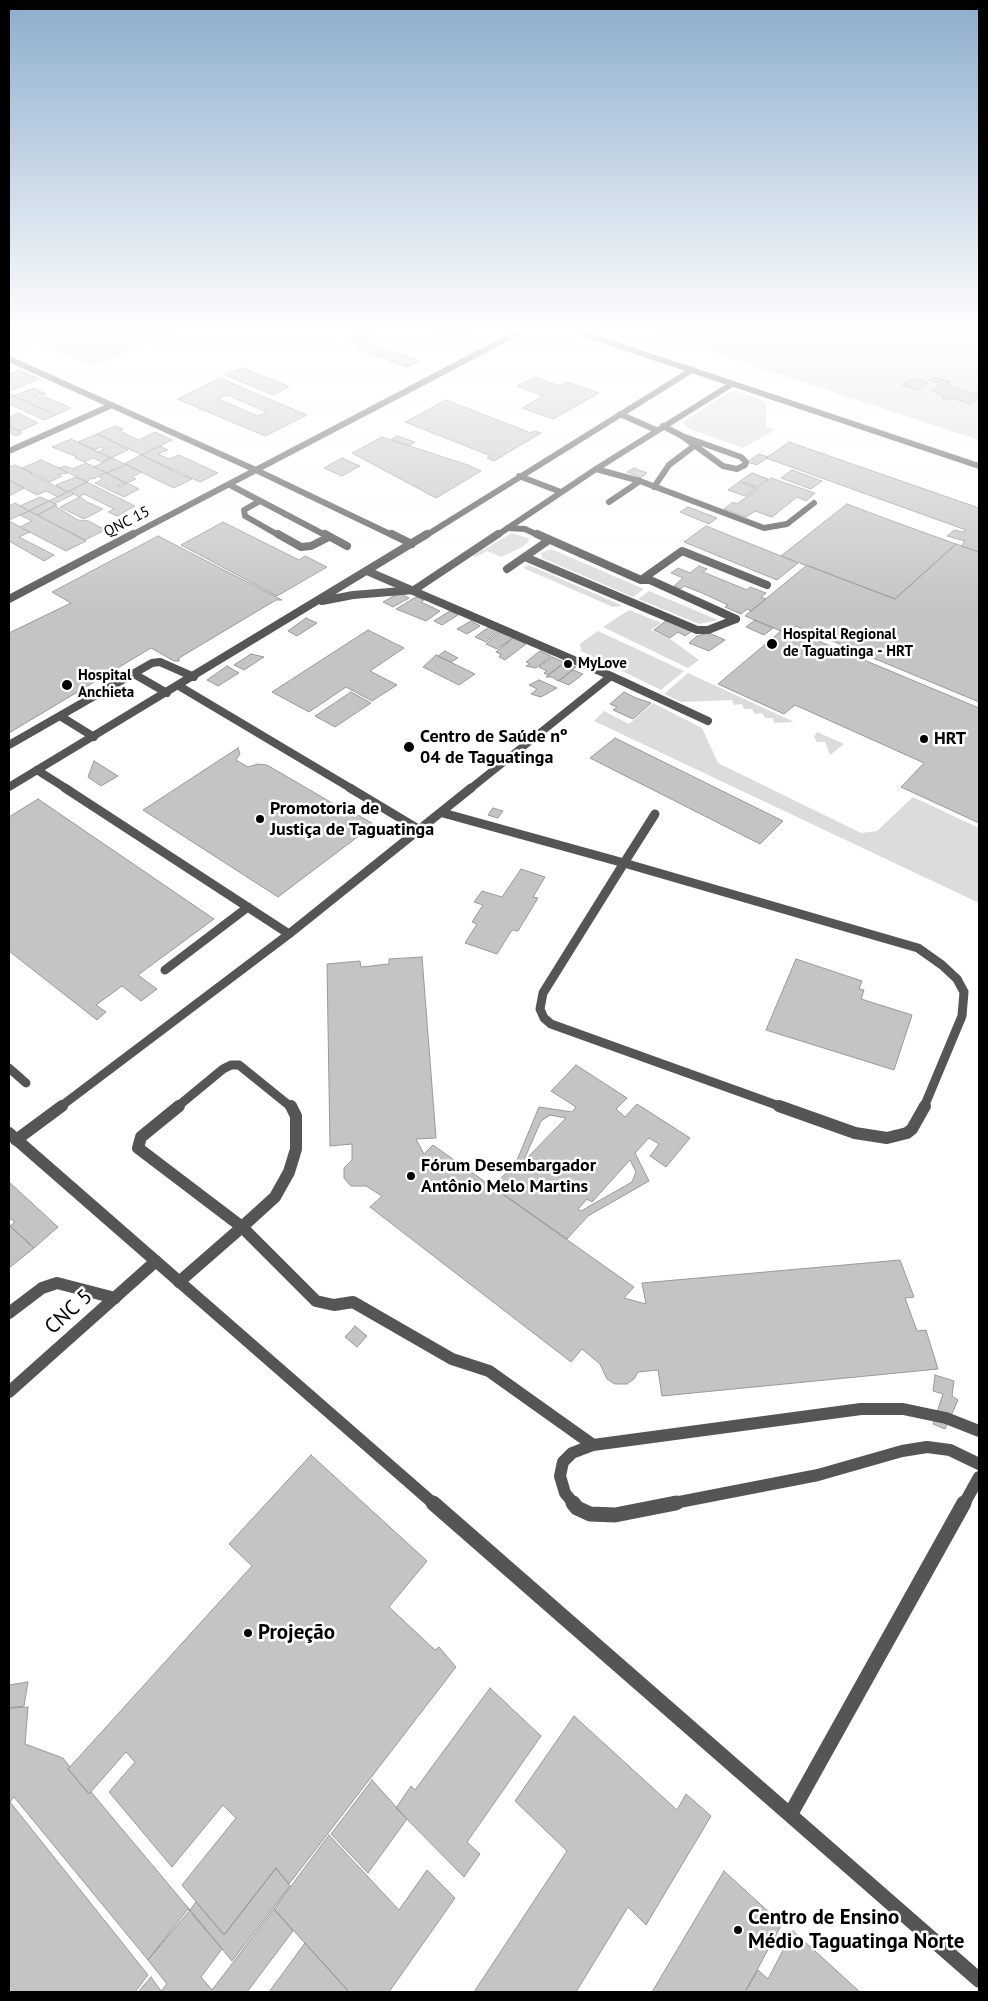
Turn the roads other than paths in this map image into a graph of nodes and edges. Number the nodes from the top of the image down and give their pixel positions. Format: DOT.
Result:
graph roads {
  1 [pos="66,425"];
  2 [pos="157,425"];
  3 [pos="344,425"];
  4 [pos="601,425"];
  5 [pos="646,425"];
  6 [pos="857,425"];
  7 [pos="663,426"];
  8 [pos="656,430"];
  9 [pos="682,436"];
  10 [pos="694,446"];
  11 [pos="9,451"];
  12 [pos="979,466"];
  13 [pos="596,469"];
  14 [pos="258,471"];
  15 [pos="519,476"];
  16 [pos="640,481"];
  17 [pos="230,485"];
  18 [pos="654,487"];
  19 [pos="561,492"];
  20 [pos="260,501"];
  21 [pos="609,502"];
  22 [pos="814,504"];
  23 [pos="525,516"];
  24 [pos="508,528"];
  25 [pos="328,537"];
  26 [pos="549,540"];
  27 [pos="412,544"];
  28 [pos="348,546"];
  29 [pos="525,557"];
  30 [pos="507,569"];
  31 [pos="368,571"];
  32 [pos="646,578"];
  33 [pos="767,585"];
  34 [pos="414,590"];
  35 [pos="9,599"];
  36 [pos="315,602"];
  37 [pos="134,674"];
  38 [pos="611,676"];
  39 [pos="194,677"];
  40 [pos="179,686"];
  41 [pos="167,693"];
  42 [pos="60,716"];
  43 [pos="708,721"];
  44 [pos="94,737"];
  45 [pos="9,745"];
  46 [pos="37,770"];
  47 [pos="9,787"];
  48 [pos="443,812"];
  49 [pos="655,814"];
  50 [pos="420,830"];
  51 [pos="624,863"];
  52 [pos="248,907"];
  53 [pos="289,934"];
  54 [pos="165,970"];
  55 [pos="9,1068"];
  56 [pos="26,1083"];
  57 [pos="11,1139"];
  58 [pos="242,1227"];
  59 [pos="156,1261"];
  60 [pos="179,1282"];
  61 [pos="115,1298"];
  62 [pos="9,1313"];
  63 [pos="9,1392"];
  64 [pos="979,1431"];
  65 [pos="593,1445"];
  66 [pos="979,1464"];
  67 [pos="979,1477"];
  68 [pos="790,1815"];
  69 [pos="979,1980"];
  1 -- 11 [label="street"];
  2 -- 14 [label="street"];
  3 -- 14 [label="street, QNC 15"];
  4 -- 15 [label="street"];
  5 -- 8 [label="street"];
  6 -- 12 [label="street"];
  7 -- 8 [label="street"];
  7 -- 9 [label="street"];
  8 -- 13 [label="street"];
  9 -- 10 [label="street"];
  9 -- 10 [label="street"];
  10 -- 18 [label="street"];
  13 -- 16 [label="street"];
  13 -- 19 [label="street"];
  14 -- 17 [label="street, QNC 15"];
  14 -- 27 [label="street"];
  15 -- 19 [label="street"];
  15 -- 27 [label="street"];
  16 -- 18 [label="street"];
  16 -- 21 [label="street"];
  17 -- 20 [label="street"];
  17 -- 35 [label="street, QNC 15"];
  18 -- 22 [label="street"];
  19 -- 23 [label="street"];
  20 -- 25 [label="street"];
  20 -- 25 [label="street"];
  23 -- 24 [label="street"];
  23 -- 32 [label="street"];
  24 -- 26 [label="street"];
  24 -- 34 [label="street"];
  25 -- 28 [label="street"];
  26 -- 29 [label="street"];
  26 -- 32 [label="street"];
  27 -- 31 [label="street"];
  29 -- 30 [label="street"];
  29 -- 32 [label="street"];
  31 -- 34 [label="street"];
  31 -- 36 [label="street"];
  32 -- 33 [label="street"];
  34 -- 36 [label="street"];
  34 -- 38 [label="street"];
  36 -- 39 [label="street"];
  37 -- 39 [label="street"];
  37 -- 41 [label="street"];
  37 -- 42 [label="street"];
  38 -- 43 [label="street"];
  38 -- 48 [label="street"];
  39 -- 40 [label="street"];
  40 -- 41 [label="street"];
  40 -- 50 [label="street"];
  41 -- 44 [label="street"];
  42 -- 44 [label="street"];
  42 -- 45 [label="street"];
  44 -- 46 [label="street"];
  46 -- 47 [label="street"];
  46 -- 52 [label="street"];
  48 -- 50 [label="street"];
  48 -- 51 [label="street"];
  49 -- 51 [label="street"];
  50 -- 53 [label="street"];
  51 -- 51 [label="street"];
  52 -- 53 [label="street"];
  52 -- 54 [label="street"];
  53 -- 57 [label="street"];
  55 -- 56 [label="street"];
  57 -- 59 [label="street"];
  58 -- 58 [label="street"];
  58 -- 60 [label="street"];
  58 -- 65 [label="street"];
  59 -- 60 [label="street"];
  59 -- 61 [label="street, CNC 5"];
  60 -- 68 [label="street"];
  61 -- 62 [label="street"];
  61 -- 63 [label="street, CNC 5"];
  64 -- 65 [label="street"];
  65 -- 66 [label="street"];
  67 -- 68 [label="street"];
  68 -- 69 [label="street"];
}
